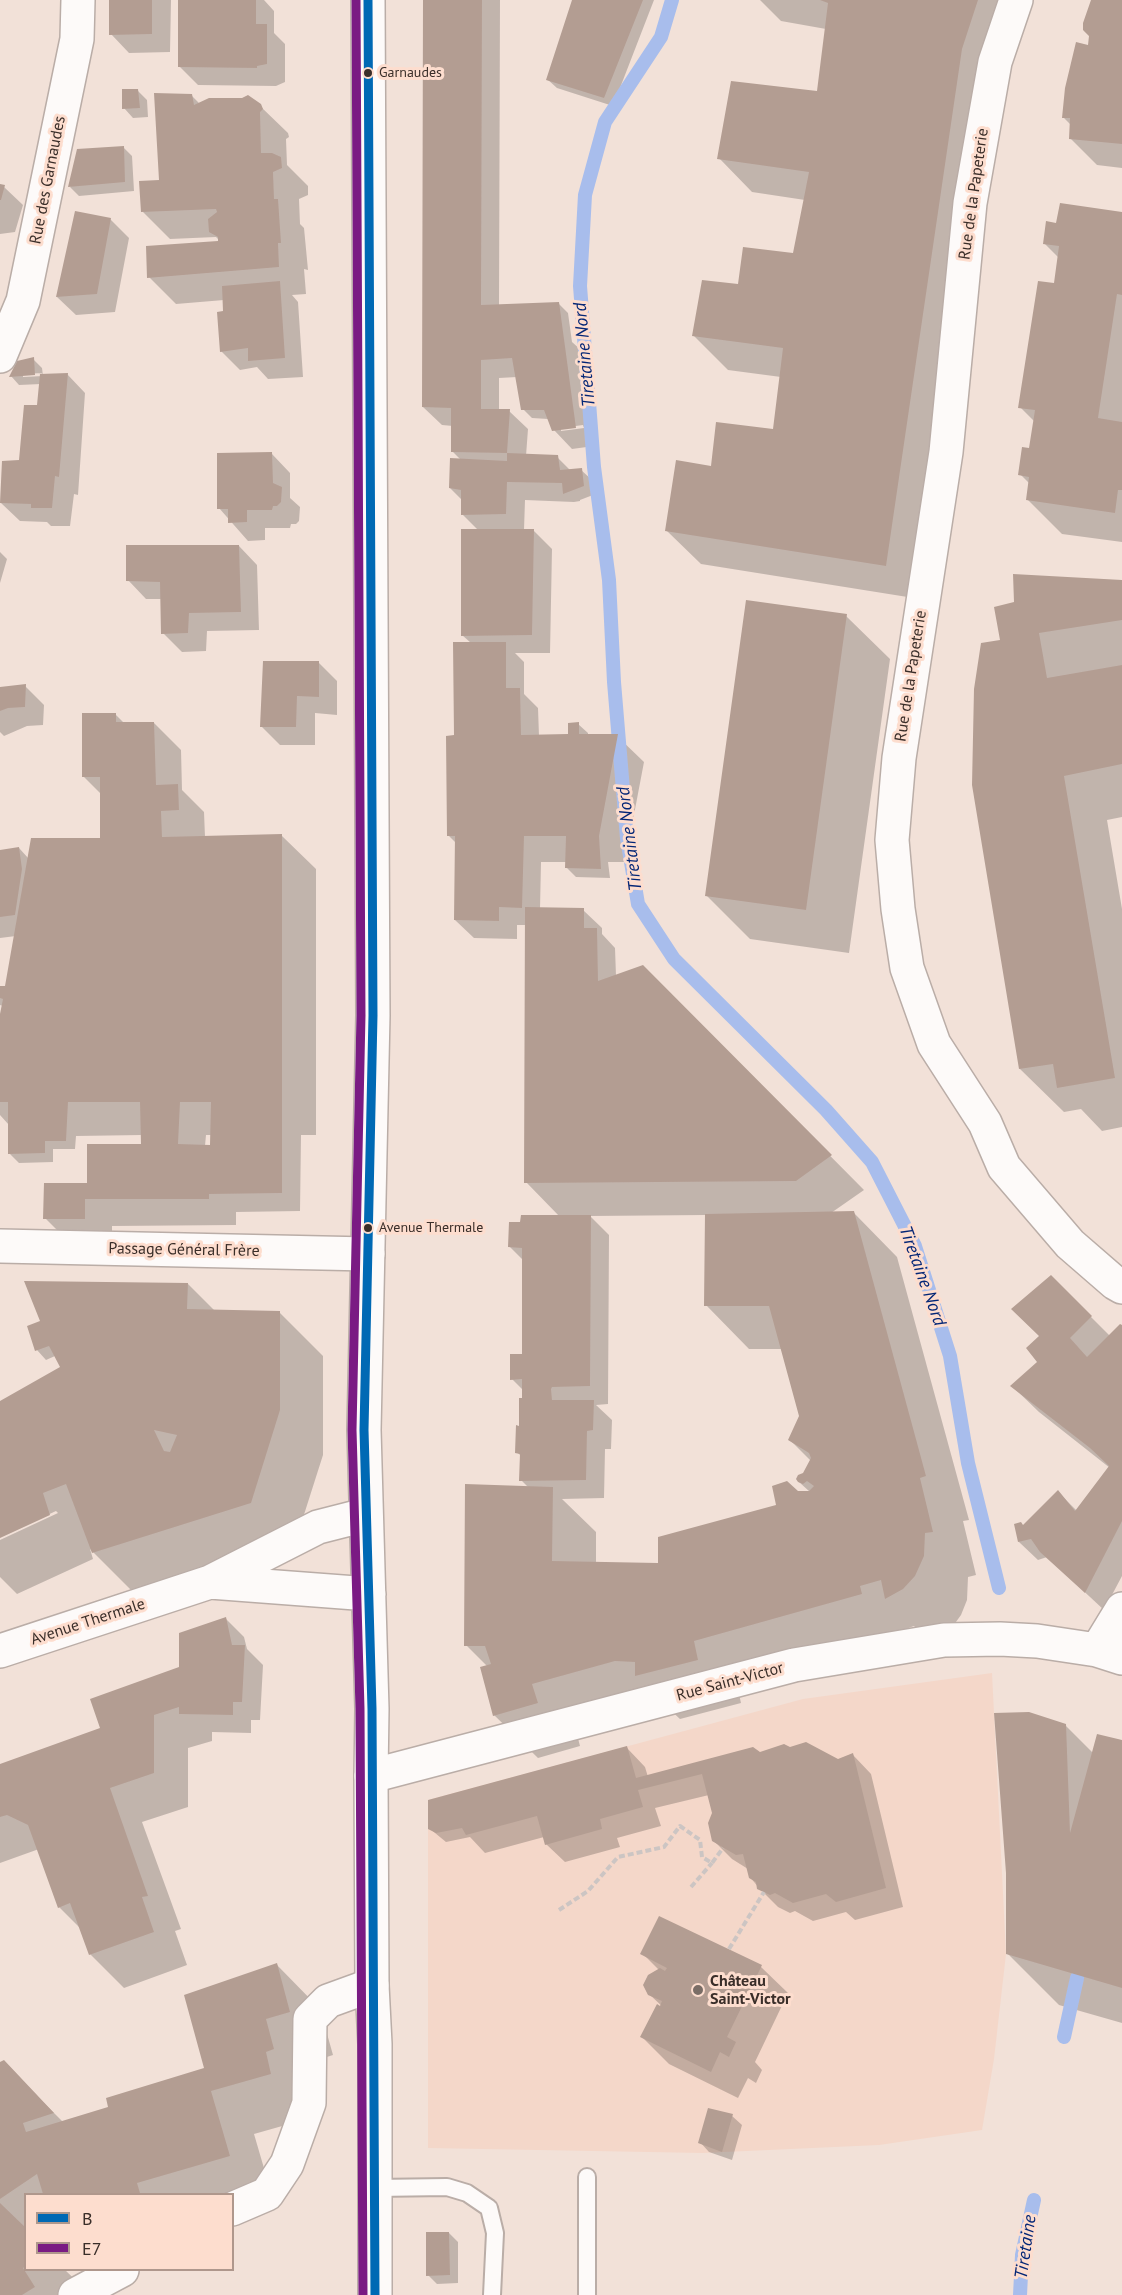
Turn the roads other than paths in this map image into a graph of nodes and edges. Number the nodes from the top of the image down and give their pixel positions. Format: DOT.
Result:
graph roads {
  1 [pos="78,0"];
  2 [pos="368,0"];
  3 [pos="1016,0"];
  4 [pos="0,356"];
  5 [pos="0,1246"];
  6 [pos="368,1254"];
  7 [pos="1122,1287"];
  8 [pos="365,1515"];
  9 [pos="210,1582"];
  10 [pos="369,1594"];
  11 [pos="1122,1609"];
  12 [pos="0,1651"];
  13 [pos="1109,1654"];
  14 [pos="371,1776"];
  15 [pos="372,1985"];
  16 [pos="586,2177"];
  17 [pos="375,2188"];
  18 [pos="234,2209"];
  19 [pos="120,2271"];
  20 [pos="75,2295"];
  21 [pos="375,2295"];
  22 [pos="492,2295"];
  23 [pos="587,2295"];
  1 -- 4 [label="street, Rue des Garnaudes"];
  2 -- 6 [label="street"];
  3 -- 7 [label="street, Rue de la Papeterie"];
  5 -- 6 [label="street, Passage Général Frère"];
  6 -- 8 [label="street"];
  8 -- 9 [label="street, Avenue Thermale"];
  8 -- 10 [label="street"];
  9 -- 10 [label="street, Avenue Thermale"];
  9 -- 12 [label="street, Avenue Thermale"];
  10 -- 14 [label="street"];
  11 -- 13 [label="street, Rue Saint-Victor"];
  13 -- 14 [label="street, Rue Saint-Victor"];
  14 -- 15 [label="street"];
  15 -- 17 [label="street"];
  15 -- 18 [label="street"];
  16 -- 23 [label="lane"];
  17 -- 21 [label="street"];
  17 -- 22 [label="lane"];
  19 -- 20 [label="street"];
}
